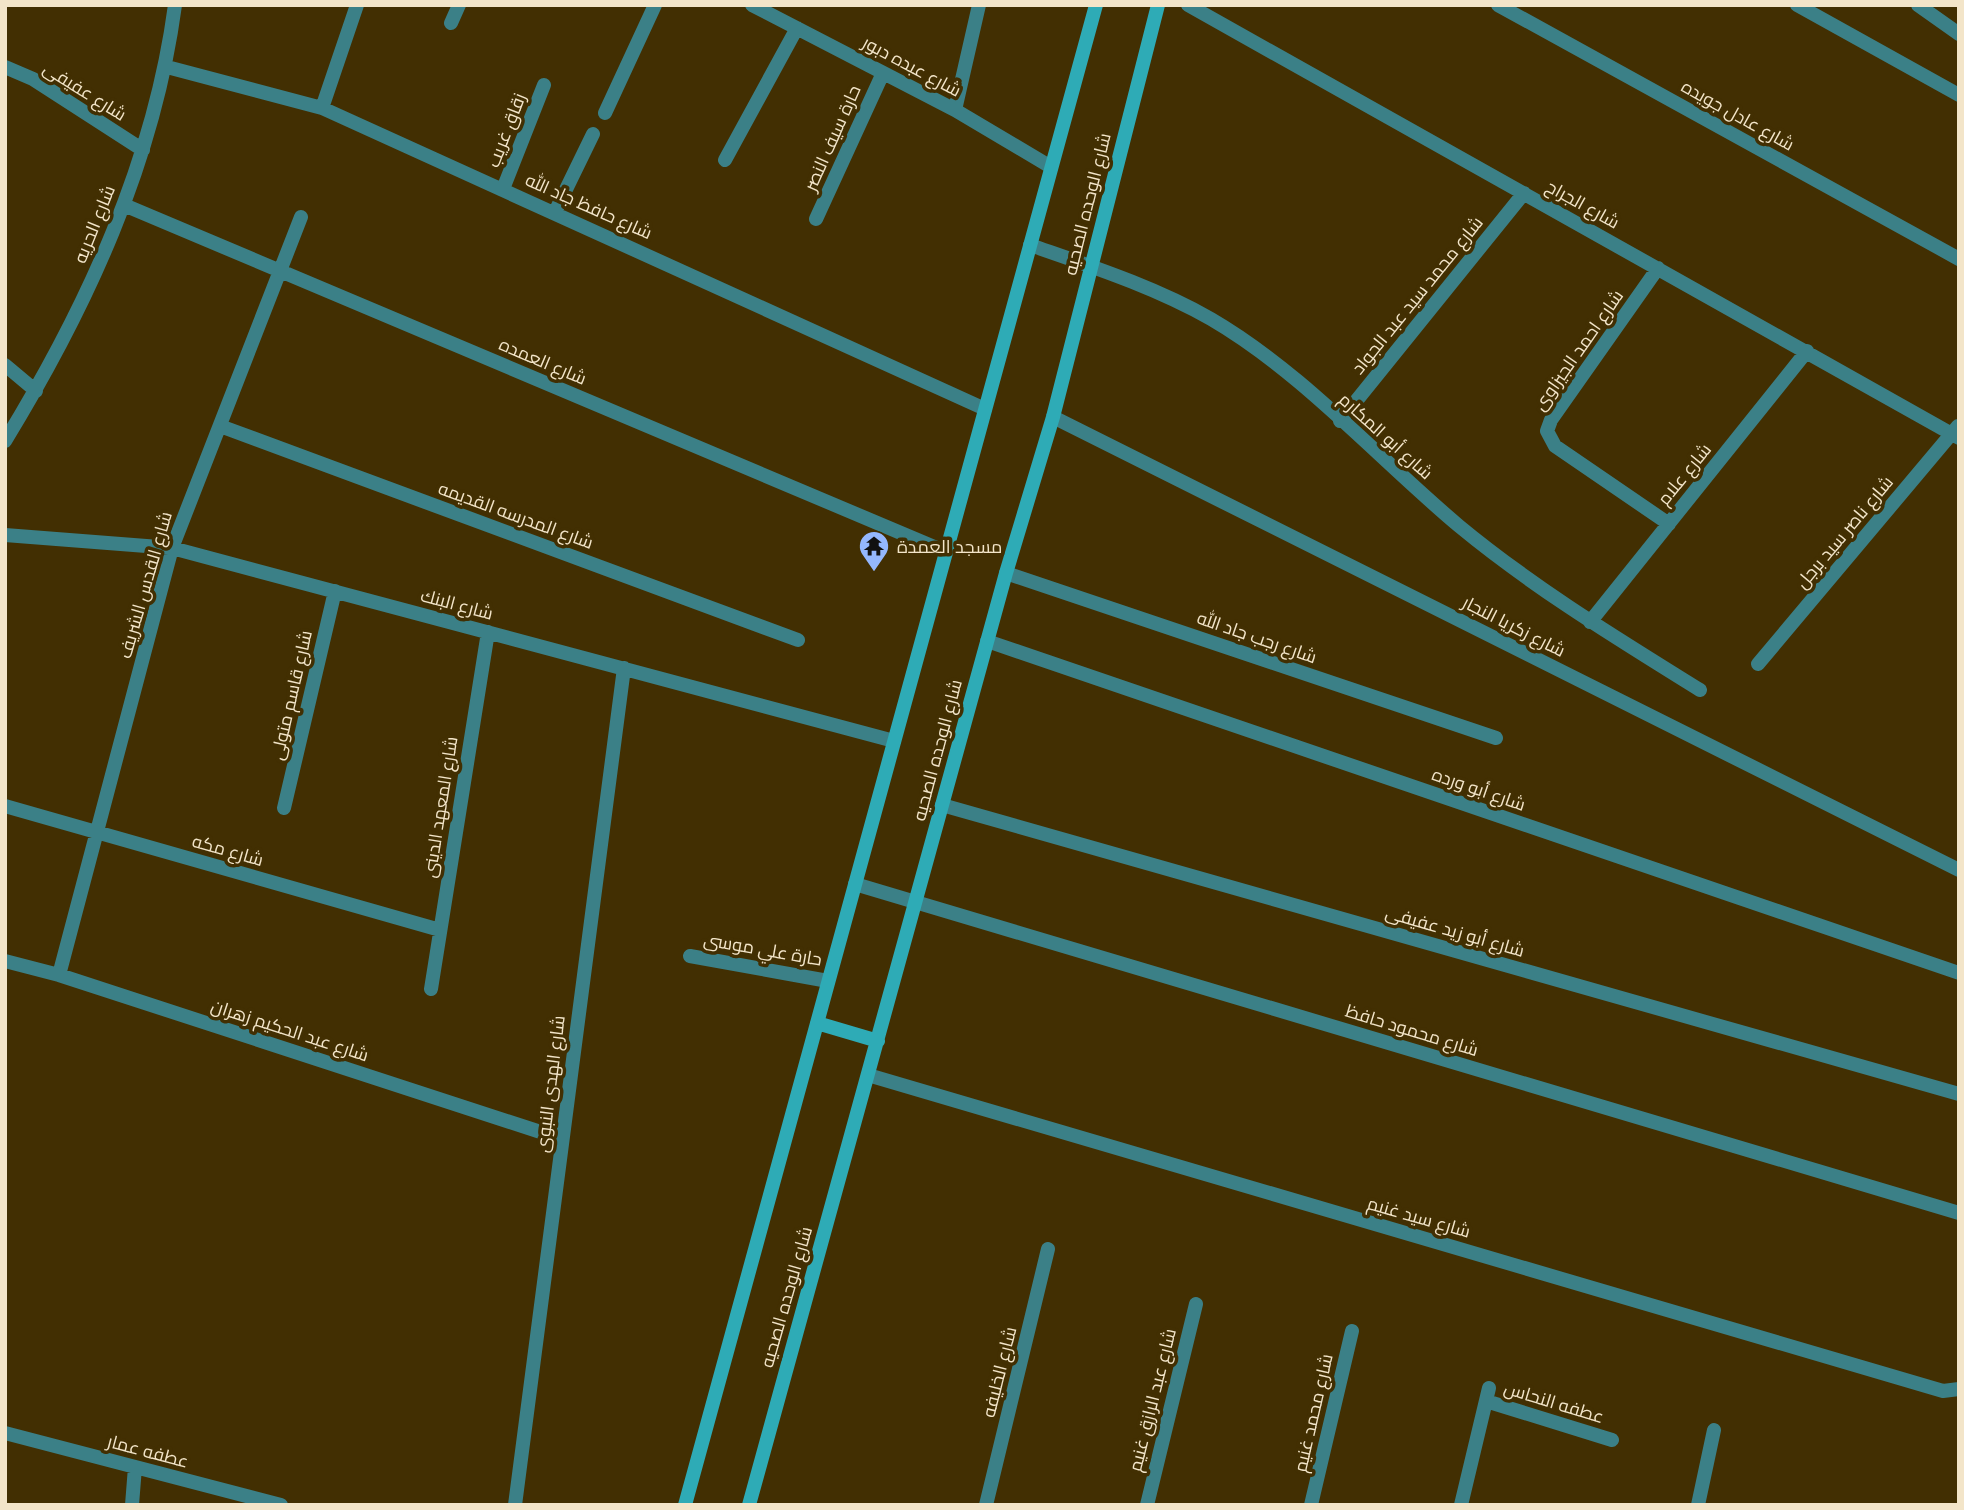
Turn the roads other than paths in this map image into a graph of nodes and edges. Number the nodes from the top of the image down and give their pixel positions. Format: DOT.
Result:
graph roads {
  1 [pos="176,5"];
  2 [pos="357,5"];
  3 [pos="459,5"];
  4 [pos="655,5"];
  5 [pos="752,5"];
  6 [pos="979,5"];
  7 [pos="1096,5"];
  8 [pos="1158,5"];
  9 [pos="1188,5"];
  10 [pos="1498,5"];
  11 [pos="1797,5"];
  12 [pos="1918,5"];
  13 [pos="451,23"];
  14 [pos="797,28"];
  15 [pos="1959,34"];
  16 [pos="5,67"];
  17 [pos="167,67"];
  18 [pos="883,73"];
  19 [pos="544,85"];
  20 [pos="1959,94"];
  21 [pos="322,108"];
  22 [pos="955,110"];
  23 [pos="605,113"];
  24 [pos="593,135"];
  25 [pos="143,150"];
  26 [pos="725,160"];
  27 [pos="1051,167"];
  28 [pos="503,189"];
  29 [pos="1524,194"];
  30 [pos="124,205"];
  31 [pos="555,212"];
  32 [pos="301,217"];
  33 [pos="816,219"];
  34 [pos="1030,245"];
  35 [pos="1959,259"];
  36 [pos="1091,267"];
  37 [pos="1658,268"];
  38 [pos="280,270"];
  39 [pos="1807,351"];
  40 [pos="5,365"];
  41 [pos="36,391"];
  42 [pos="985,409"];
  43 [pos="1053,416"];
  44 [pos="1340,421"];
  45 [pos="220,426"];
  46 [pos="1957,432"];
  47 [pos="5,441"];
  48 [pos="1668,524"];
  49 [pos="5,535"];
  50 [pos="172,548"];
  51 [pos="946,552"];
  52 [pos="1006,573"];
  53 [pos="335,591"];
  54 [pos="1590,622"];
  55 [pos="488,632"];
  56 [pos="798,640"];
  57 [pos="987,641"];
  58 [pos="1758,664"];
  59 [pos="624,668"];
  60 [pos="1700,690"];
  61 [pos="1496,738"];
  62 [pos="894,741"];
  63 [pos="942,805"];
  64 [pos="5,806"];
  65 [pos="285,808"];
  66 [pos="97,833"];
  67 [pos="1959,870"];
  68 [pos="855,884"];
  69 [pos="916,902"];
  70 [pos="440,930"];
  71 [pos="690,956"];
  72 [pos="5,961"];
  73 [pos="1959,973"];
  74 [pos="59,975"];
  75 [pos="828,981"];
  76 [pos="431,989"];
  77 [pos="817,1023"];
  78 [pos="878,1041"];
  79 [pos="868,1076"];
  80 [pos="1959,1094"];
  81 [pos="562,1139"];
  82 [pos="1959,1213"];
  83 [pos="1048,1249"];
  84 [pos="1196,1304"];
  85 [pos="1352,1331"];
  86 [pos="1959,1389"];
  87 [pos="1714,1430"];
  88 [pos="5,1433"];
  89 [pos="1612,1440"];
  90 [pos="135,1467"];
  91 [pos="132,1505"];
  92 [pos="281,1505"];
  93 [pos="515,1505"];
  94 [pos="685,1505"];
  95 [pos="748,1505"];
  96 [pos="986,1505"];
  97 [pos="1147,1505"];
  98 [pos="1311,1505"];
  99 [pos="1461,1505"];
  100 [pos="1698,1505"];
  1 -- 17 [label="street, شارع الحريه"];
  2 -- 21 [label="street"];
  3 -- 13 [label="street"];
  4 -- 23 [label="street"];
  5 -- 14 [label="street, شارع عبده دبور"];
  6 -- 22 [label="street"];
  7 -- 27 [label="main road"];
  8 -- 36 [label="main road, شارع الوحده الصحيه"];
  9 -- 29 [label="street, شارع الجراح"];
  10 -- 35 [label="street, شارع عادل جويده"];
  11 -- 20 [label="street"];
  12 -- 15 [label="street"];
  14 -- 18 [label="street, شارع عبده دبور"];
  14 -- 26 [label="street"];
  16 -- 25 [label="street, شارع عفيفى"];
  17 -- 21 [label="street, شارع حافظ جاد الله"];
  17 -- 25 [label="street, شارع الحريه"];
  18 -- 22 [label="street, شارع عبده دبور"];
  18 -- 33 [label="street, حارة سيف النصر"];
  19 -- 28 [label="street, زقاق غريب"];
  21 -- 28 [label="street, شارع حافظ جاد الله"];
  22 -- 27 [label="street, شارع عبده دبور"];
  24 -- 31 [label="street"];
  25 -- 30 [label="street, شارع الحريه"];
  27 -- 34 [label="main road"];
  28 -- 31 [label="street, شارع حافظ جاد الله"];
  29 -- 37 [label="street, شارع الجراح"];
  29 -- 44 [label="street, شارع محمد سيد عبد الجواد"];
  30 -- 38 [label="street, شارع العمده"];
  30 -- 41 [label="street, شارع الحريه"];
  31 -- 42 [label="street, شارع حافظ جاد الله"];
  32 -- 38 [label="street, شارع القدس الشريف"];
  34 -- 36 [label="street, شارع أبو المكارم"];
  34 -- 42 [label="main road"];
  36 -- 43 [label="main road, شارع الوحده الصحيه"];
  36 -- 44 [label="street, شارع أبو المكارم"];
  37 -- 39 [label="street, شارع الجراح"];
  37 -- 48 [label="street, شارع احمد الجيزاوى"];
  38 -- 45 [label="street, شارع القدس الشريف"];
  38 -- 51 [label="street, شارع العمده"];
  39 -- 46 [label="street, شارع الجراح"];
  39 -- 48 [label="street, شارع علام"];
  40 -- 41 [label="street"];
  41 -- 47 [label="street, شارع الحريه"];
  42 -- 51 [label="main road"];
  43 -- 52 [label="main road, شارع الوحده الصحيه"];
  43 -- 67 [label="street, شارع زكريا النجار"];
  44 -- 54 [label="street, شارع أبو المكارم"];
  45 -- 50 [label="street, شارع القدس الشريف"];
  45 -- 56 [label="street, شارع المدرسه القديمه"];
  46 -- 58 [label="street, شارع ناصر سيد برجل"];
  48 -- 54 [label="street, شارع علام"];
  49 -- 50 [label="street, شارع البنك"];
  50 -- 53 [label="street, شارع البنك"];
  50 -- 66 [label="street, شارع القدس الشريف"];
  51 -- 62 [label="main road"];
  52 -- 57 [label="main road, شارع الوحده الصحيه"];
  52 -- 61 [label="street, شارع رجب جاد الله"];
  53 -- 55 [label="street, شارع البنك"];
  53 -- 65 [label="street, شارع قاسم متولى"];
  54 -- 60 [label="street, شارع أبو المكارم"];
  55 -- 59 [label="street, شارع البنك"];
  55 -- 70 [label="street, شارع المعهد الدينى"];
  57 -- 63 [label="main road, شارع الوحده الصحيه"];
  57 -- 73 [label="street, شارع أبو ورده"];
  59 -- 62 [label="street, شارع البنك"];
  59 -- 81 [label="street, شارع الهدى النبوى"];
  62 -- 68 [label="main road"];
  63 -- 69 [label="main road, شارع الوحده الصحيه"];
  63 -- 80 [label="street, شارع أبو زيد عفيفى"];
  64 -- 66 [label="street, شارع مكه"];
  66 -- 70 [label="street, شارع مكه"];
  66 -- 74 [label="street, شارع القدس الشريف"];
  68 -- 69 [label="street, شارع محمود حافظ"];
  68 -- 75 [label="main road"];
  69 -- 78 [label="main road, شارع الوحده الصحيه"];
  69 -- 82 [label="street, شارع محمود حافظ"];
  70 -- 76 [label="street, شارع المعهد الدينى"];
  71 -- 75 [label="street, حارة علي موسى"];
  72 -- 74 [label="street, شارع عبد الحكيم زهران"];
  74 -- 81 [label="street, شارع عبد الحكيم زهران"];
  75 -- 77 [label="main road"];
  77 -- 78 [label="main road"];
  77 -- 94 [label="main road"];
  78 -- 79 [label="main road, شارع الوحده الصحيه"];
  79 -- 86 [label="street, شارع سيد غنيم"];
  79 -- 95 [label="main road, شارع الوحده الصحيه"];
  81 -- 93 [label="street, شارع الهدى النبوى"];
  83 -- 96 [label="street, شارع الخليفه"];
  84 -- 97 [label="street, شارع عبد الرازق غنيم"];
  85 -- 98 [label="street, شارع محمد غنيم"];
  87 -- 100 [label="street"];
  88 -- 90 [label="street, عطفه عمار"];
  89 -- 99 [label="street, عطفه النحاس"];
  90 -- 91 [label="street"];
  90 -- 92 [label="street, عطفه عمار"];
}
